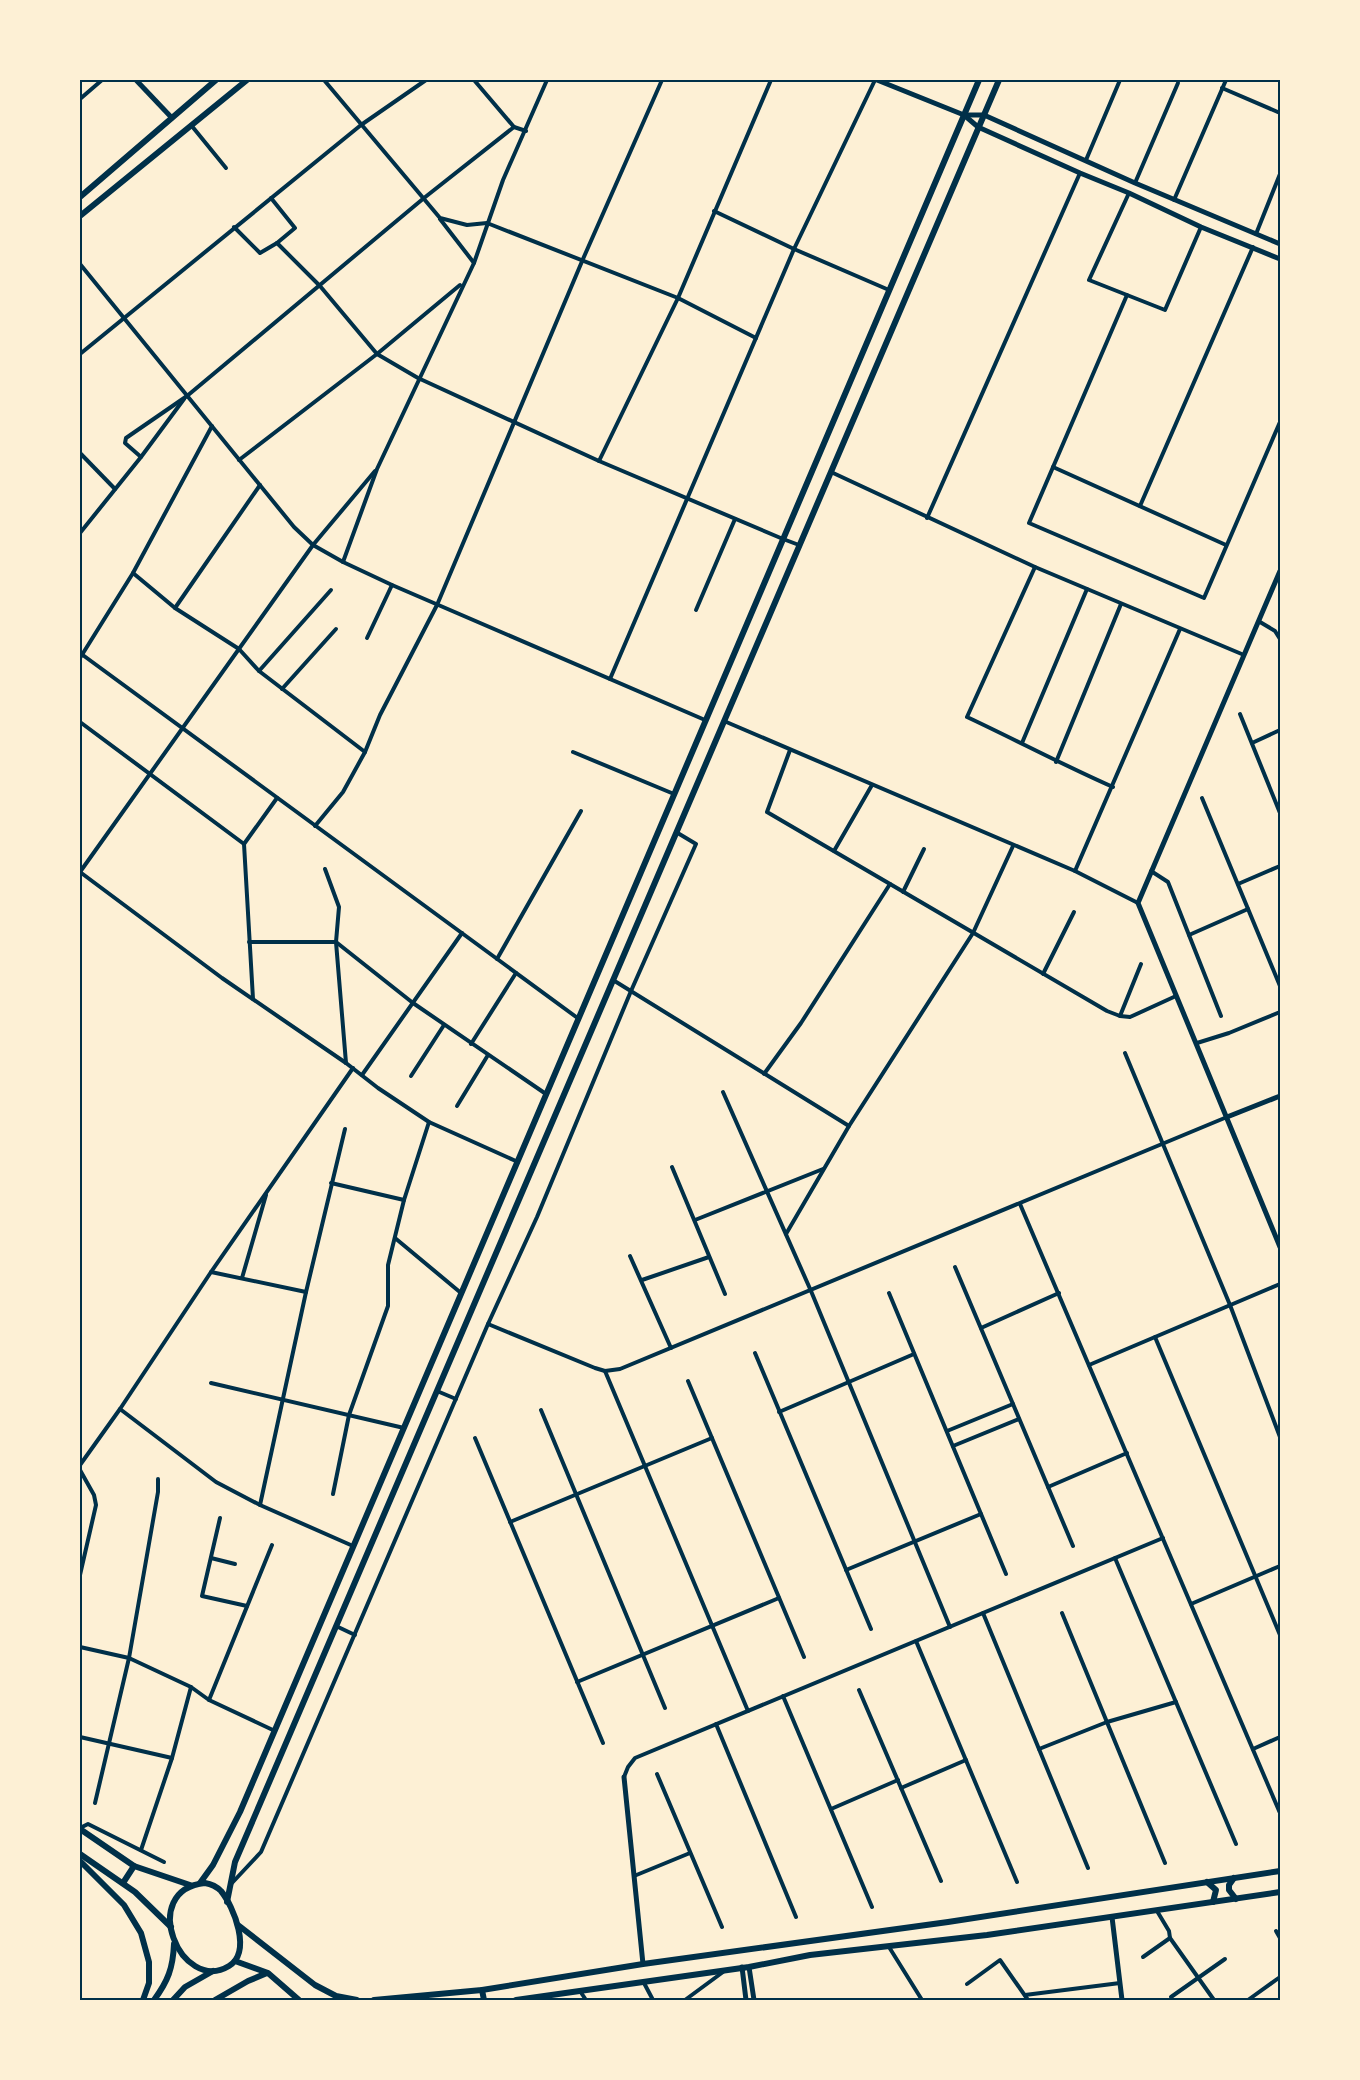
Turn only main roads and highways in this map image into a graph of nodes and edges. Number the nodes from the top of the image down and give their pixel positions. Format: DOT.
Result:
graph roads {
  1 [pos="216,80"];
  2 [pos="247,80"];
  3 [pos="979,80"];
  4 [pos="999,80"];
  5 [pos="80,197"];
  6 [pos="80,216"];
  7 [pos="382,1480"];
  8 [pos="396,1486"];
  9 [pos="240,1812"];
  10 [pos="253,1819"];
  11 [pos="80,1828"];
  12 [pos="80,1854"];
  13 [pos="80,1861"];
  14 [pos="134,1866"];
  15 [pos="1281,1871"];
  16 [pos="1235,1878"];
  17 [pos="1207,1882"];
  18 [pos="123,1883"];
  19 [pos="200,1883"];
  20 [pos="191,1885"];
  21 [pos="1281,1893"];
  22 [pos="1236,1899"];
  23 [pos="227,1902"];
  24 [pos="1213,1902"];
  25 [pos="236,1923"];
  26 [pos="171,1927"];
  27 [pos="174,1941"];
  28 [pos="235,1961"];
  29 [pos="214,1970"];
  30 [pos="268,1973"];
  31 [pos="482,1990"];
  32 [pos="527,2000"];
  33 [pos="143,2001"];
  34 [pos="154,2001"];
  35 [pos="173,2001"];
  36 [pos="215,2001"];
  37 [pos="299,2001"];
  38 [pos="357,2001"];
  39 [pos="374,2001"];
  40 [pos="484,2001"];
  41 [pos="516,2001"];
  1 -- 5 [label="main road"];
  2 -- 6 [label="main road"];
  3 -- 7 [label="main road"];
  4 -- 8 [label="main road"];
  7 -- 8 [label="main road"];
  7 -- 9 [label="main road"];
  8 -- 10 [label="main road"];
  9 -- 10 [label="main road"];
  9 -- 19 [label="main road"];
  10 -- 23 [label="main road"];
  11 -- 14 [label="main road"];
  12 -- 18 [label="main road"];
  13 -- 33 [label="main road"];
  14 -- 18 [label="main road"];
  14 -- 20 [label="main road"];
  15 -- 16 [label="main road"];
  16 -- 17 [label="main road"];
  16 -- 22 [label="main road"];
  17 -- 24 [label="main road"];
  17 -- 31 [label="main road"];
  18 -- 26 [label="main road"];
  19 -- 20 [label="main road"];
  19 -- 23 [label="main road"];
  20 -- 26 [label="main road"];
  21 -- 22 [label="main road"];
  22 -- 24 [label="main road"];
  23 -- 25 [label="main road"];
  24 -- 32 [label="main road"];
  25 -- 28 [label="main road"];
  25 -- 38 [label="main road"];
  26 -- 27 [label="main road"];
  27 -- 29 [label="main road"];
  27 -- 34 [label="main road"];
  28 -- 29 [label="main road"];
  28 -- 30 [label="main road"];
  29 -- 35 [label="main road"];
  30 -- 36 [label="main road"];
  30 -- 37 [label="main road"];
  31 -- 39 [label="main road"];
  31 -- 40 [label="main road"];
  32 -- 41 [label="main road"];
}
